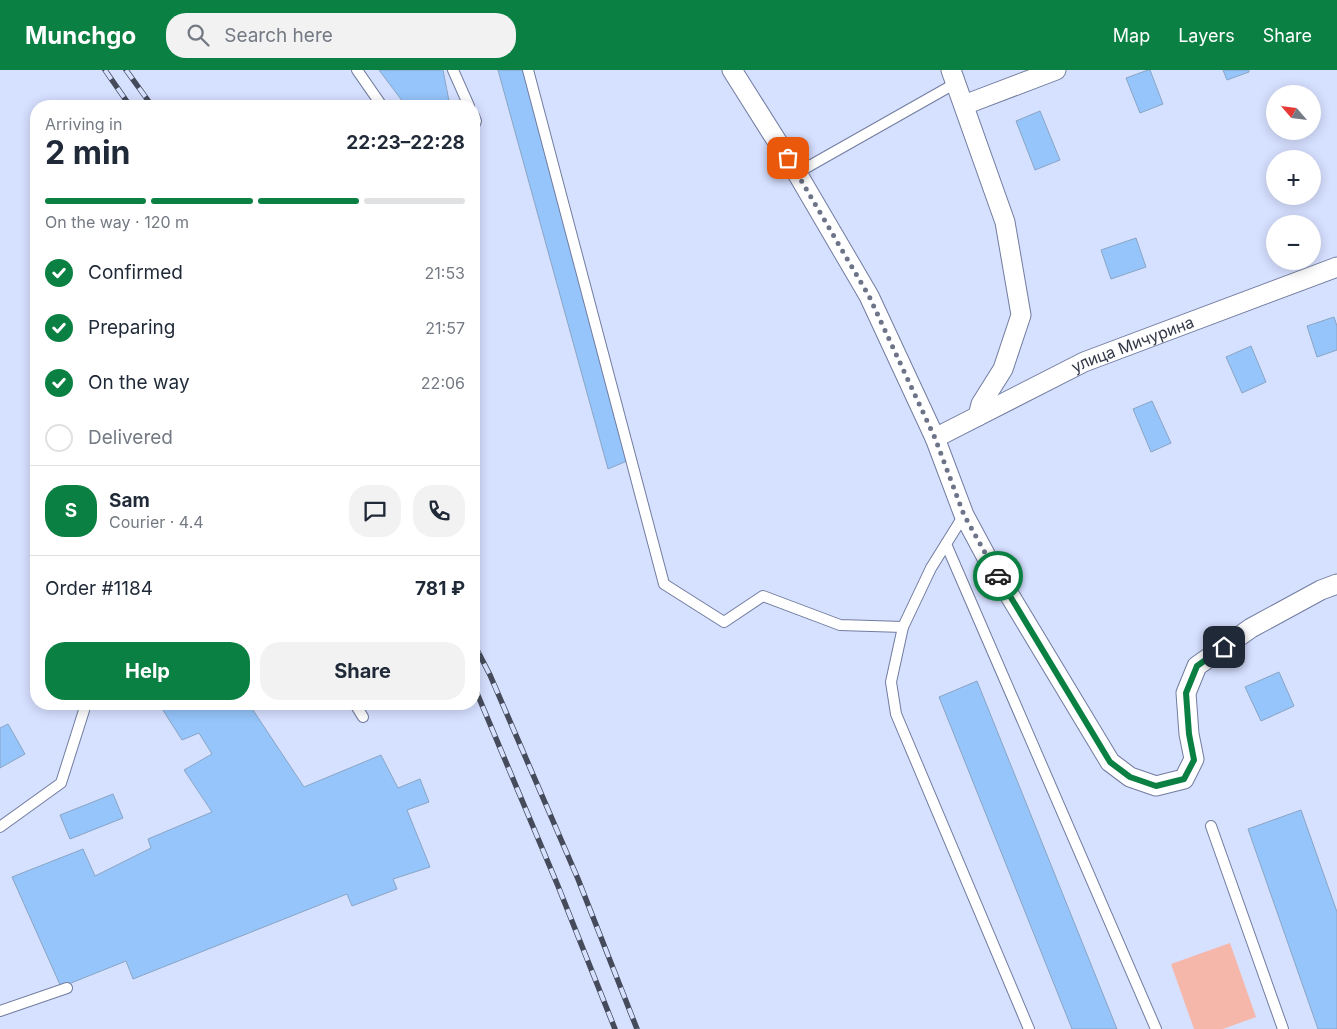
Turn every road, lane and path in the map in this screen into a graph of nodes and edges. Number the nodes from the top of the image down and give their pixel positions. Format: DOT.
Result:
graph roads {
  1 [pos="357,70"];
  2 [pos="453,70"];
  3 [pos="528,70"];
  4 [pos="732,70"];
  5 [pos="1056,70"];
  6 [pos="954,76"];
  7 [pos="378,100"];
  8 [pos="466,100"];
  9 [pos="964,105"];
  10 [pos="797,173"];
  11 [pos="1337,267"];
  12 [pos="978,416"];
  13 [pos="935,438"];
  14 [pos="964,515"];
  15 [pos="946,544"];
  16 [pos="1337,584"];
  17 [pos="903,627"];
  18 [pos="84,710"];
  19 [pos="359,710"];
  20 [pos="363,717"];
  21 [pos="0,826"];
  22 [pos="1211,826"];
  23 [pos="66,988"];
  24 [pos="0,1011"];
  25 [pos="1029,1029"];
  26 [pos="1156,1029"];
  27 [pos="1283,1029"];
  1 -- 7 [label="lane"];
  2 -- 8 [label="lane"];
  3 -- 17 [label="lane"];
  4 -- 10 [label="street"];
  5 -- 9 [label="street"];
  6 -- 9 [label="street"];
  6 -- 10 [label="lane"];
  9 -- 12 [label="street"];
  10 -- 13 [label="street"];
  11 -- 12 [label="street, улица Мичурина"];
  12 -- 13 [label="street, улица Мичурина"];
  13 -- 14 [label="street"];
  14 -- 15 [label="lane"];
  14 -- 16 [label="street"];
  15 -- 17 [label="lane"];
  15 -- 26 [label="lane"];
  17 -- 25 [label="lane"];
  18 -- 21 [label="lane"];
  19 -- 20 [label="lane"];
  22 -- 27 [label="lane"];
  23 -- 24 [label="lane"];
}
